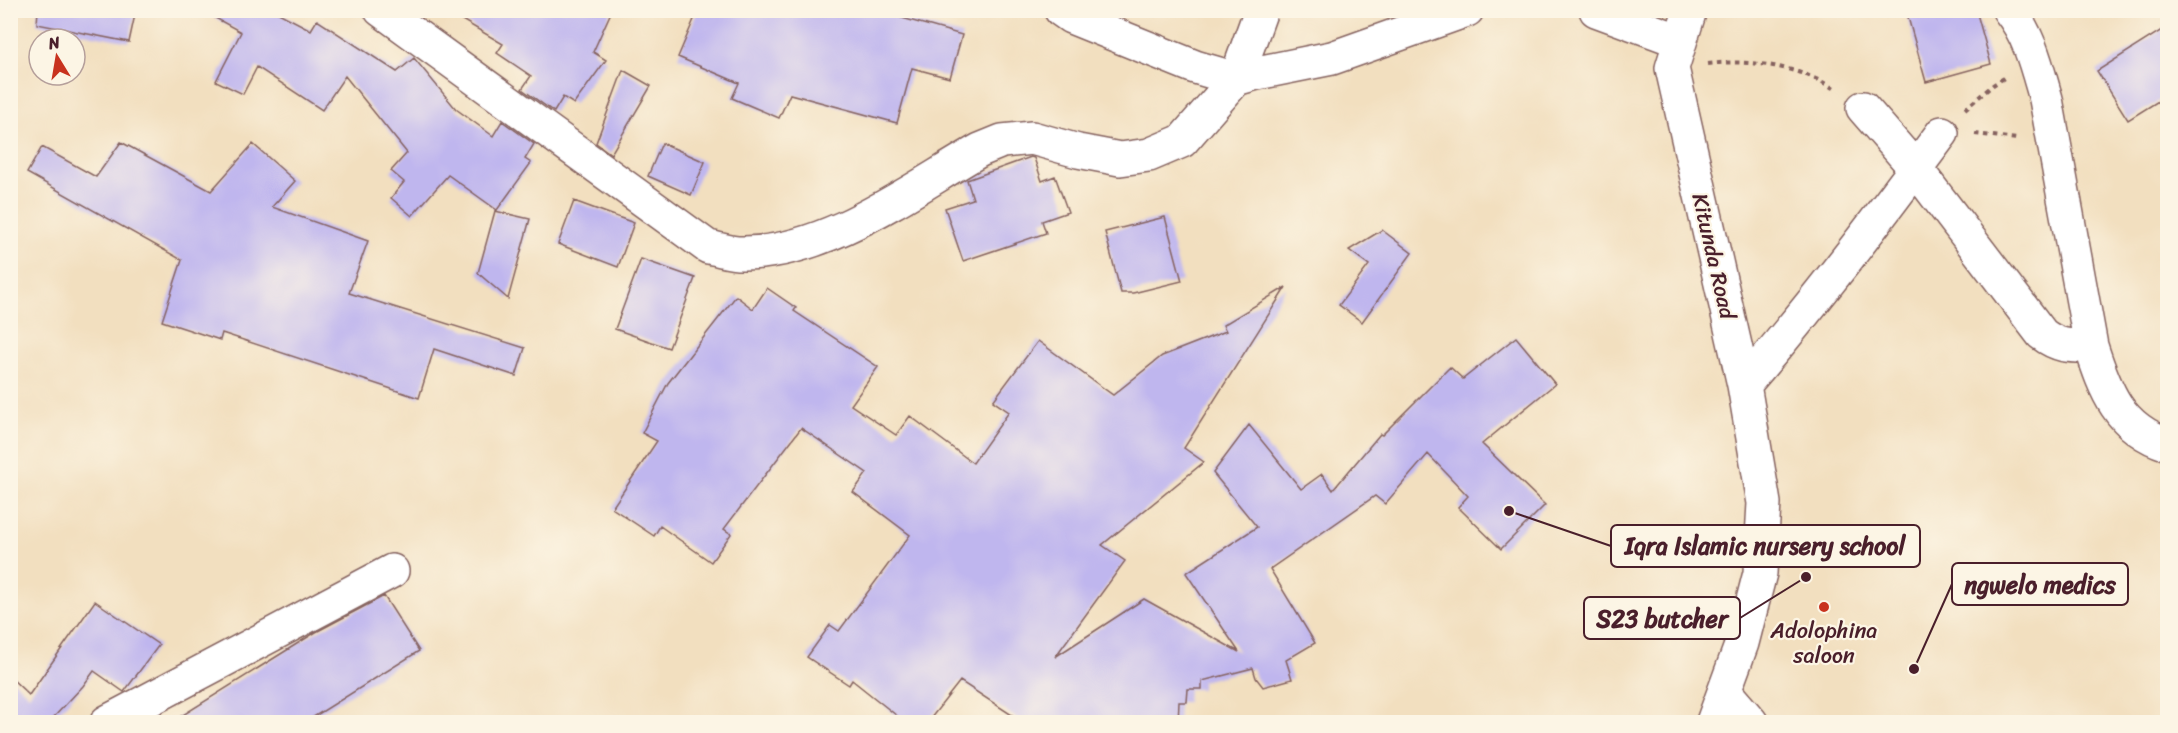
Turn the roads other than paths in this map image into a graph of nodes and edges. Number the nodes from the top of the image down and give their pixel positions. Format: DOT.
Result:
graph roads {
  1 [pos="381,10"];
  2 [pos="1061,10"];
  3 [pos="1261,10"];
  4 [pos="1467,10"];
  5 [pos="1596,10"];
  6 [pos="2009,10"];
  7 [pos="1685,26"];
  8 [pos="1236,79"];
  9 [pos="1863,108"];
  10 [pos="1942,133"];
  11 [pos="1916,169"];
  12 [pos="2091,346"];
  13 [pos="1744,385"];
  14 [pos="2168,444"];
  15 [pos="392,571"];
  16 [pos="1725,692"];
  17 [pos="107,723"];
  18 [pos="1713,723"];
  19 [pos="1751,723"];
  1 -- 8 [label="street"];
  2 -- 8 [label="street"];
  3 -- 8 [label="street"];
  4 -- 8 [label="street"];
  5 -- 7 [label="street"];
  6 -- 12 [label="street"];
  7 -- 13 [label="street, Kitunda Road"];
  9 -- 11 [label="street"];
  10 -- 11 [label="street"];
  11 -- 12 [label="street"];
  11 -- 13 [label="street"];
  12 -- 14 [label="street"];
  13 -- 16 [label="street, Kitunda Road"];
  15 -- 17 [label="street"];
  16 -- 18 [label="street, Kitunda Road"];
  16 -- 19 [label="street"];
}
